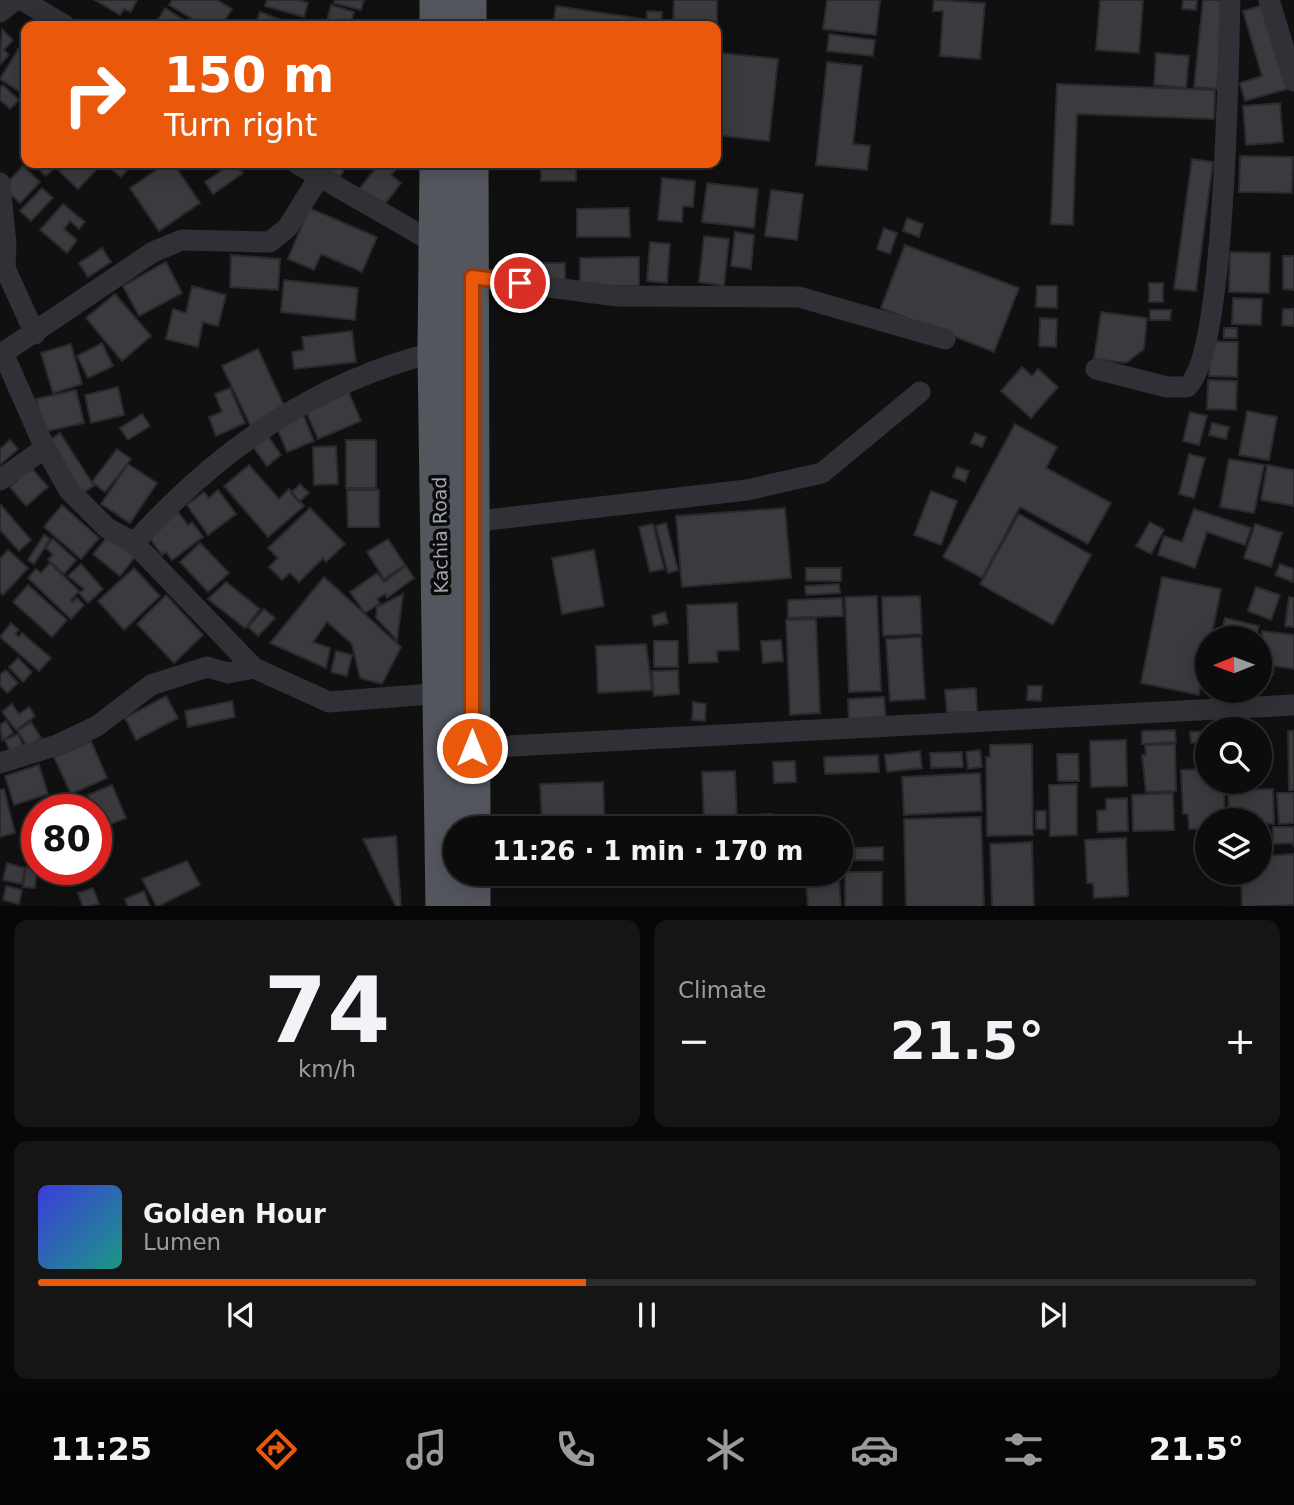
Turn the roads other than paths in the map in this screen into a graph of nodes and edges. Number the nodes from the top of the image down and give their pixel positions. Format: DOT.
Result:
graph roads {
  1 [pos="15,0"];
  2 [pos="22,0"];
  3 [pos="438,0"];
  4 [pos="468,0"];
  5 [pos="1230,0"];
  6 [pos="1269,0"];
  7 [pos="0,12"];
  8 [pos="58,21"];
  9 [pos="438,21"];
  10 [pos="468,21"];
  11 [pos="1294,81"];
  12 [pos="304,168"];
  13 [pos="438,168"];
  14 [pos="470,168"];
  15 [pos="319,177"];
  16 [pos="0,183"];
  17 [pos="438,245"];
  18 [pos="472,277"];
  19 [pos="35,334"];
  20 [pos="945,339"];
  21 [pos="436,352"];
  22 [pos="2,355"];
  23 [pos="1096,369"];
  24 [pos="920,391"];
  25 [pos="45,448"];
  26 [pos="0,480"];
  27 [pos="470,522"];
  28 [pos="134,543"];
  29 [pos="254,668"];
  30 [pos="443,693"];
  31 [pos="1294,705"];
  32 [pos="472,748"];
  33 [pos="0,763"];
  34 [pos="472,816"];
  35 [pos="472,886"];
  36 [pos="444,906"];
  37 [pos="472,906"];
  1 -- 7 [label="street"];
  2 -- 8 [label="street"];
  3 -- 9 [label="highway"];
  4 -- 10 [label="highway"];
  5 -- 23 [label="street"];
  6 -- 11 [label="street"];
  12 -- 15 [label="street"];
  13 -- 17 [label="highway, Kachia Road"];
  14 -- 18 [label="highway, Kachia Road"];
  15 -- 17 [label="street"];
  15 -- 19 [label="street"];
  16 -- 19 [label="street"];
  17 -- 21 [label="highway, Kachia Road"];
  18 -- 20 [label="street"];
  18 -- 27 [label="highway, Kachia Road"];
  19 -- 22 [label="street"];
  21 -- 28 [label="street"];
  21 -- 30 [label="highway, Kachia Road"];
  22 -- 25 [label="street"];
  24 -- 27 [label="street"];
  25 -- 26 [label="street"];
  25 -- 28 [label="street"];
  27 -- 32 [label="highway, Kachia Road"];
  28 -- 29 [label="street"];
  29 -- 30 [label="street"];
  29 -- 33 [label="street"];
  30 -- 36 [label="highway, Kachia Road"];
  31 -- 32 [label="street"];
  32 -- 34 [label="highway, Kachia Road"];
  35 -- 37 [label="highway"];
}
